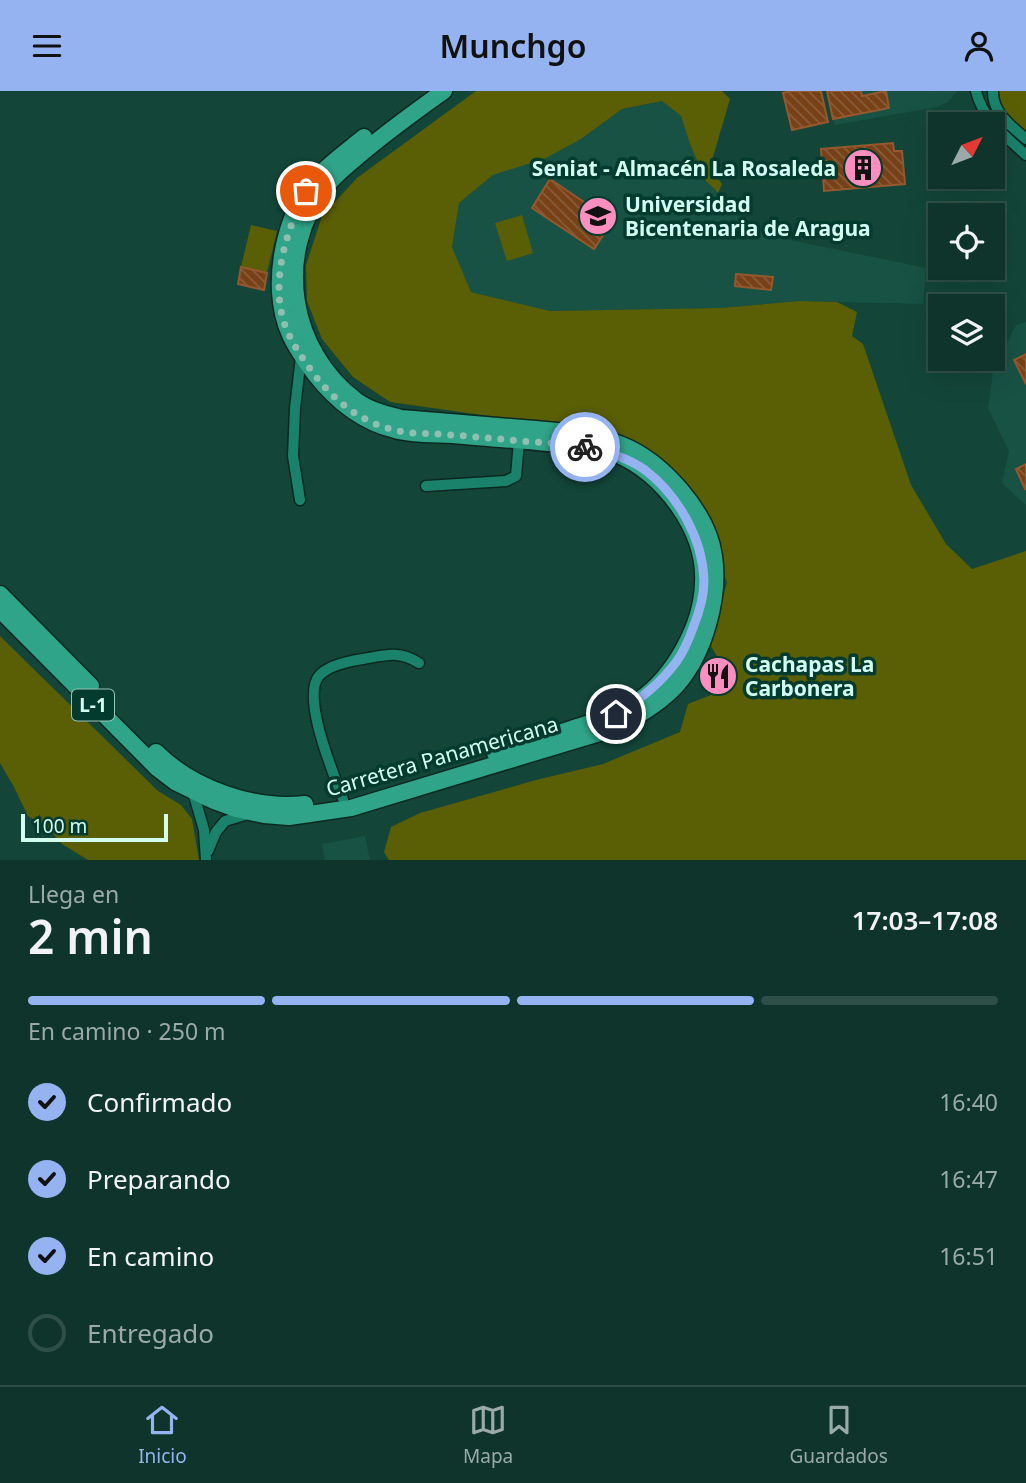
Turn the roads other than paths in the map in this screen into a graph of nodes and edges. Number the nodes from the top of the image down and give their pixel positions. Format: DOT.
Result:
graph roads {
  1 [pos="425,91"];
  2 [pos="444,91"];
  3 [pos="976,91"];
  4 [pos="993,91"];
  5 [pos="1026,139"];
  6 [pos="1026,155"];
  7 [pos="301,356"];
  8 [pos="519,441"];
  9 [pos="426,486"];
  10 [pos="300,500"];
  11 [pos="0,594"];
  12 [pos="0,610"];
  13 [pos="419,663"];
  14 [pos="193,792"];
  15 [pos="343,799"];
  16 [pos="253,813"];
  17 [pos="206,857"];
  1 -- 7 [label="main road, Carretera Panamericana / L-1"];
  2 -- 16 [label="main road, Carretera Panamericana / L-1"];
  3 -- 6 [label="street"];
  4 -- 5 [label="street"];
  7 -- 8 [label="main road, Carretera Panamericana / L-1"];
  7 -- 10 [label="street"];
  8 -- 9 [label="street"];
  8 -- 15 [label="main road, Carretera Panamericana / L-1"];
  11 -- 15 [label="main road, Carretera Panamericana / L-1"];
  12 -- 14 [label="main road, Carretera Panamericana / L-1"];
  13 -- 15 [label="street"];
  14 -- 16 [label="main road, Carretera Panamericana / L-1"];
  14 -- 17 [label="street"];
  16 -- 17 [label="street"];
}
